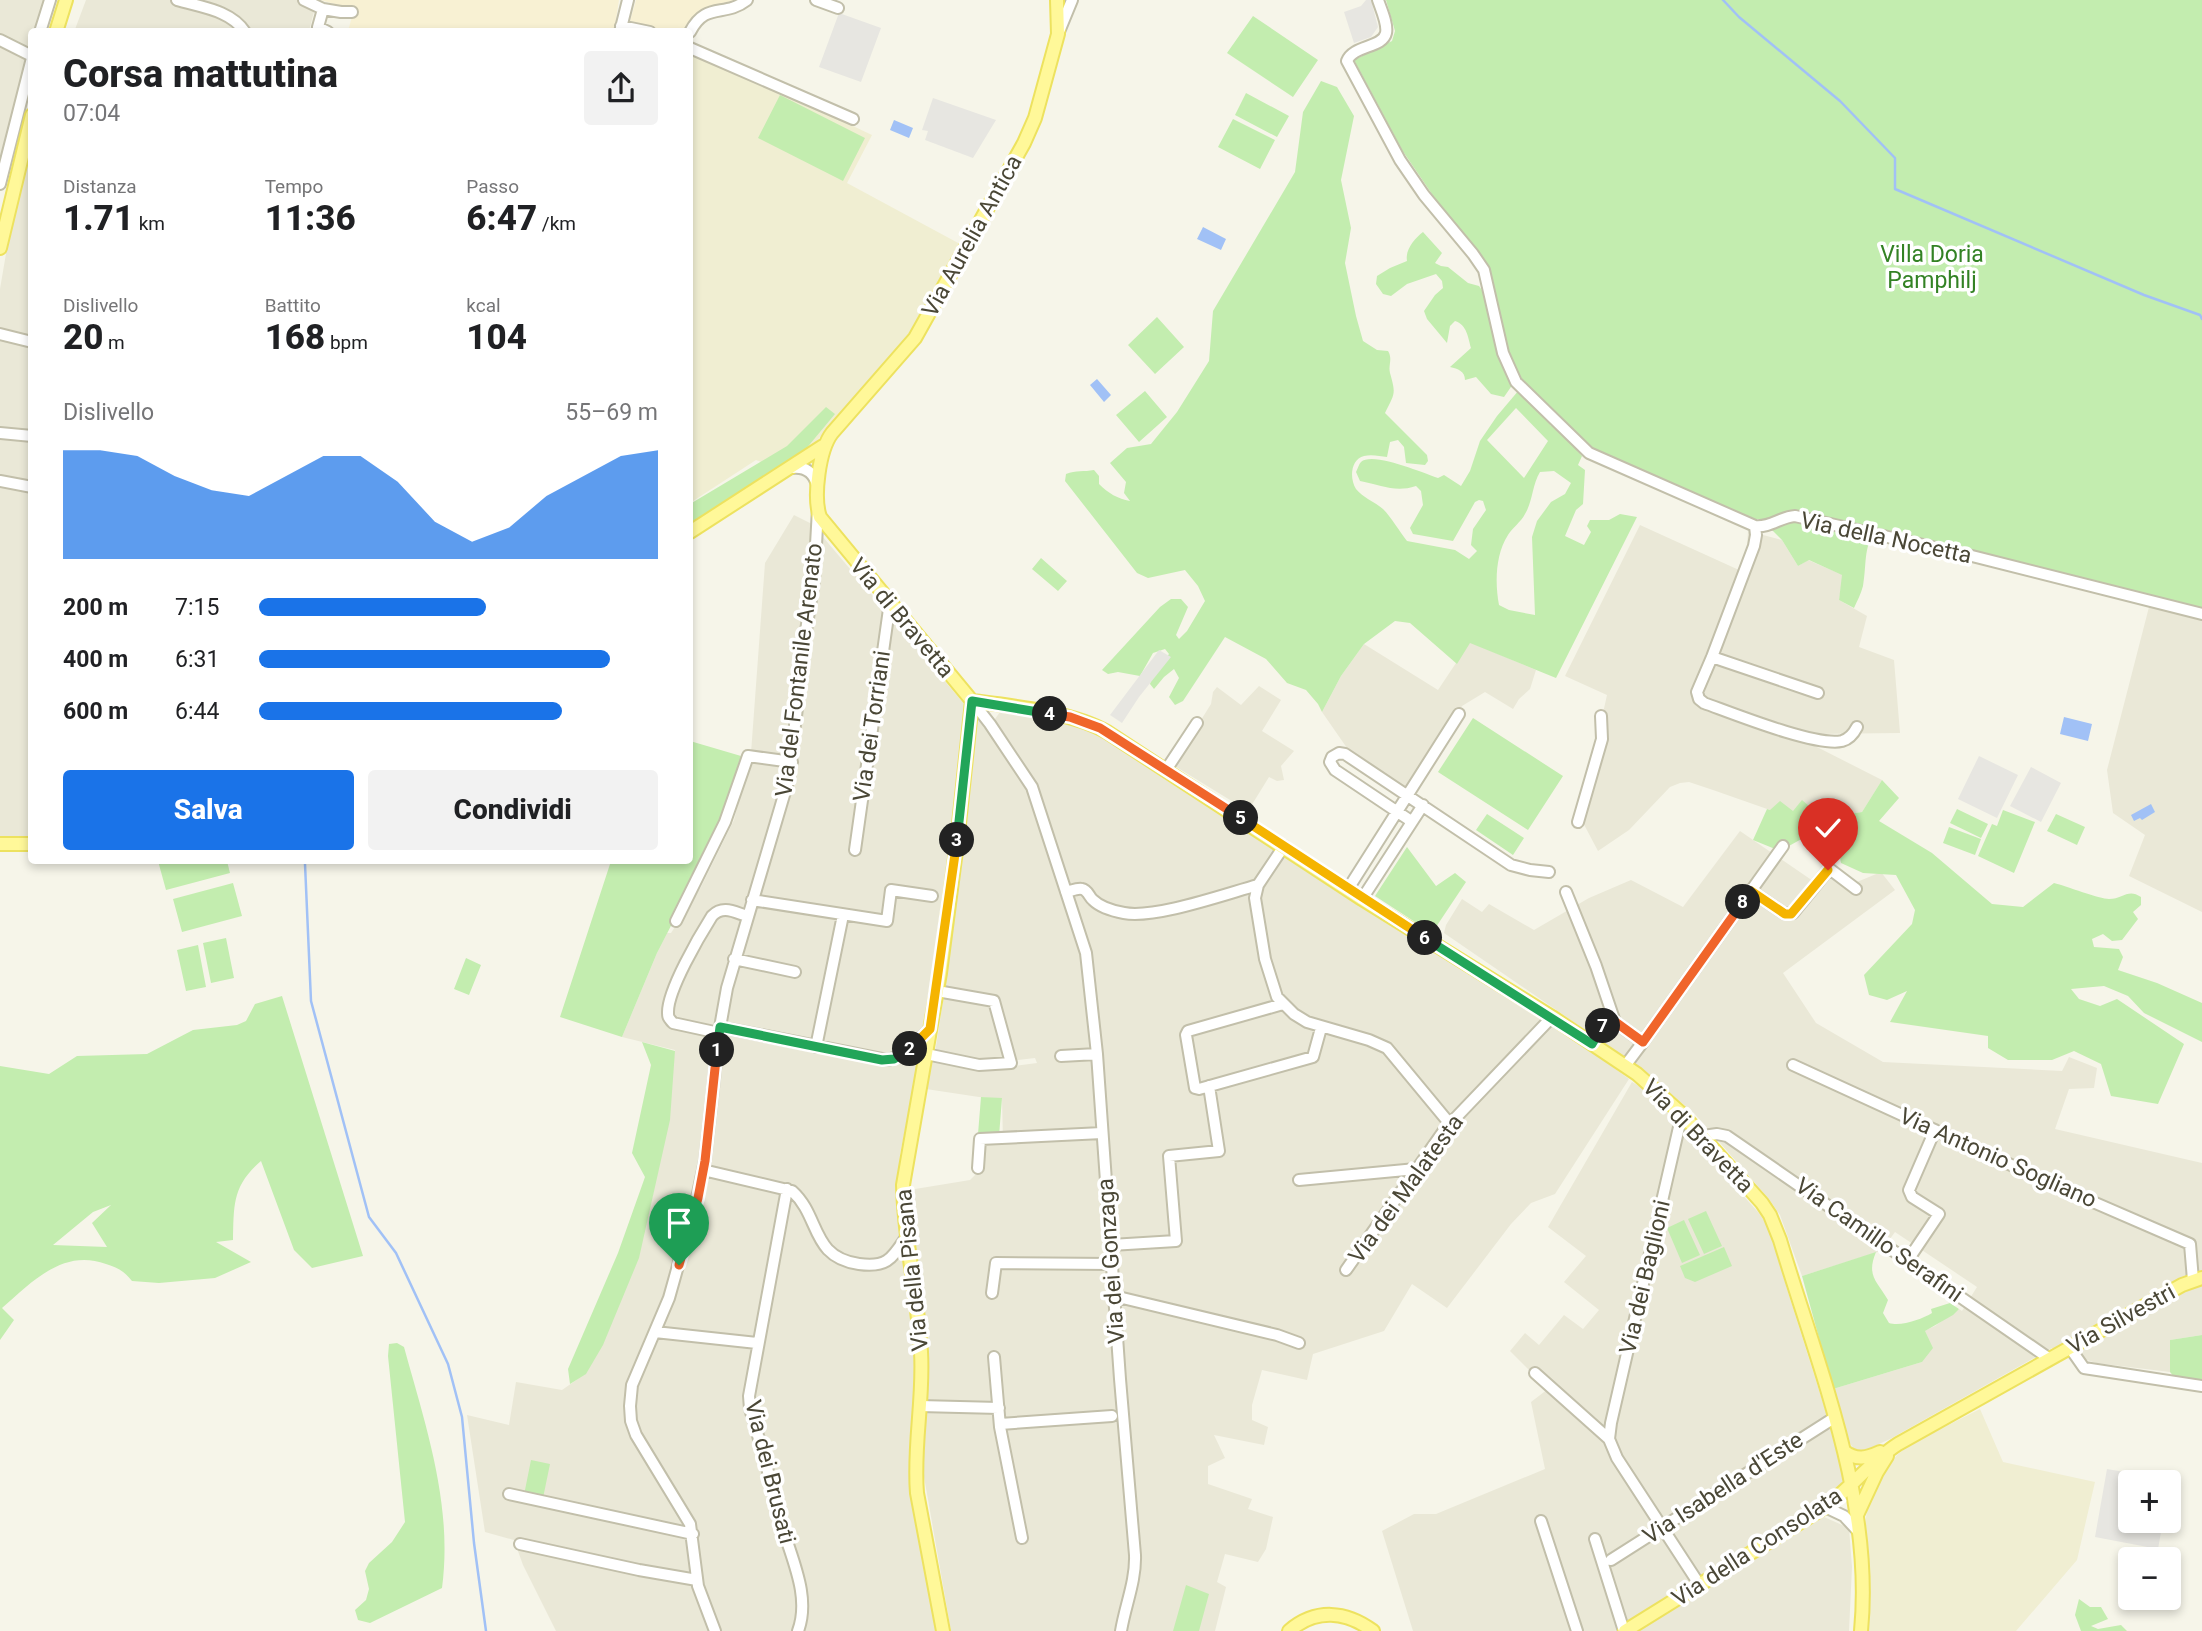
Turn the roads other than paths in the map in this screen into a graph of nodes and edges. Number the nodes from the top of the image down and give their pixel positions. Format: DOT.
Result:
graph roads {
  1 [pos="50,0"];
  2 [pos="66,0"];
  3 [pos="177,0"];
  4 [pos="304,0"];
  5 [pos="628,0"];
  6 [pos="747,0"];
  7 [pos="816,0"];
  8 [pos="1057,0"];
  9 [pos="1072,0"];
  10 [pos="1378,0"];
  11 [pos="838,8"];
  12 [pos="323,9"];
  13 [pos="352,12"];
  14 [pos="41,28"];
  15 [pos="57,28"];
  16 [pos="242,28"];
  17 [pos="321,28"];
  18 [pos="621,28"];
  19 [pos="692,28"];
  20 [pos="1058,34"];
  21 [pos="0,40"];
  22 [pos="693,49"];
  23 [pos="28,55"];
  24 [pos="27,87"];
  25 [pos="853,119"];
  26 [pos="28,131"];
  27 [pos="0,180"];
  28 [pos="2,232"];
  29 [pos="0,248"];
  30 [pos="0,334"];
  31 [pos="28,341"];
  32 [pos="0,433"];
  33 [pos="28,436"];
  34 [pos="823,446"];
  35 [pos="791,468"];
  36 [pos="0,481"];
  37 [pos="28,486"];
  38 [pos="818,489"];
  39 [pos="818,507"];
  40 [pos="1755,526"];
  41 [pos="693,530"];
  42 [pos="890,602"];
  43 [pos="2202,614"];
  44 [pos="1712,657"];
  45 [pos="1818,693"];
  46 [pos="972,701"];
  47 [pos="1460,714"];
  48 [pos="1601,716"];
  49 [pos="1197,723"];
  50 [pos="1857,727"];
  51 [pos="792,762"];
  52 [pos="1166,770"];
  53 [pos="1407,795"];
  54 [pos="1423,805"];
  55 [pos="1396,810"];
  56 [pos="1411,821"];
  57 [pos="1578,822"];
  58 [pos="0,844"];
  59 [pos="28,844"];
  60 [pos="1284,846"];
  61 [pos="1783,846"];
  62 [pos="855,850"];
  63 [pos="1549,872"];
  64 [pos="1258,885"];
  65 [pos="1348,889"];
  66 [pos="1856,889"];
  67 [pos="1751,891"];
  68 [pos="1066,892"];
  69 [pos="1566,892"];
  70 [pos="932,896"];
  71 [pos="1363,899"];
  72 [pos="752,900"];
  73 [pos="843,915"];
  74 [pos="747,916"];
  75 [pos="676,921"];
  76 [pos="734,959"];
  77 [pos="795,972"];
  78 [pos="937,991"];
  79 [pos="1283,1004"];
  80 [pos="1552,1017"];
  81 [pos="1615,1022"];
  82 [pos="1321,1028"];
  83 [pos="930,1029"];
  84 [pos="719,1030"];
  85 [pos="1643,1042"];
  86 [pos="1592,1044"];
  87 [pos="816,1047"];
  88 [pos="926,1054"];
  89 [pos="1097,1054"];
  90 [pos="1061,1056"];
  91 [pos="1793,1065"];
  92 [pos="1625,1066"];
  93 [pos="1209,1086"];
  94 [pos="1682,1114"];
  95 [pos="1450,1124"];
  96 [pos="1935,1130"];
  97 [pos="1102,1133"];
  98 [pos="1703,1136"];
  99 [pos="978,1168"];
  100 [pos="1416,1169"];
  101 [pos="703,1170"];
  102 [pos="1299,1180"];
  103 [pos="787,1189"];
  104 [pos="907,1236"];
  105 [pos="1111,1245"];
  106 [pos="2197,1257"];
  107 [pos="1908,1260"];
  108 [pos="1112,1264"];
  109 [pos="1346,1270"];
  110 [pos="2197,1279"];
  111 [pos="992,1293"];
  112 [pos="1114,1296"];
  113 [pos="655,1332"];
  114 [pos="757,1343"];
  115 [pos="1299,1343"];
  116 [pos="2070,1348"];
  117 [pos="994,1357"];
  118 [pos="2050,1359"];
  119 [pos="1535,1373"];
  120 [pos="2202,1386"];
  121 [pos="920,1406"];
  122 [pos="999,1408"];
  123 [pos="1112,1416"];
  124 [pos="1834,1418"];
  125 [pos="1000,1424"];
  126 [pos="1609,1439"];
  127 [pos="1894,1447"];
  128 [pos="1844,1451"];
  129 [pos="1853,1485"];
  130 [pos="509,1494"];
  131 [pos="1825,1507"];
  132 [pos="1857,1515"];
  133 [pos="1541,1521"];
  134 [pos="1662,1528"];
  135 [pos="1858,1531"];
  136 [pos="693,1534"];
  137 [pos="1022,1538"];
  138 [pos="1595,1539"];
  139 [pos="520,1544"];
  140 [pos="1611,1560"];
  141 [pos="697,1580"];
  142 [pos="1699,1584"];
  143 [pos="715,1631"];
  144 [pos="798,1631"];
  145 [pos="943,1631"];
  146 [pos="1121,1631"];
  147 [pos="1289,1631"];
  148 [pos="1373,1631"];
  149 [pos="1577,1631"];
  150 [pos="1625,1631"];
  151 [pos="1860,1631"];
  1 -- 14 [label="street"];
  2 -- 15 [label="main road"];
  3 -- 16 [label="street"];
  4 -- 12 [label="street"];
  5 -- 18 [label="street"];
  6 -- 19 [label="street"];
  7 -- 11 [label="street"];
  8 -- 20 [label="main road"];
  9 -- 20 [label="street, Via Aurelia Antica"];
  10 -- 40 [label="street"];
  12 -- 13 [label="street"];
  12 -- 17 [label="street"];
  20 -- 34 [label="main road, Via Aurelia Antica"];
  21 -- 23 [label="street"];
  22 -- 25 [label="street"];
  24 -- 27 [label="street"];
  26 -- 28 [label="main road"];
  28 -- 29 [label="main road"];
  30 -- 31 [label="street"];
  32 -- 33 [label="street"];
  34 -- 35 [label="main road"];
  34 -- 38 [label="main road"];
  35 -- 38 [label="street"];
  35 -- 41 [label="main road"];
  36 -- 37 [label="street"];
  38 -- 39 [label="main road"];
  39 -- 42 [label="main road, Via di Bravetta"];
  39 -- 51 [label="street, Via del Fontanile Arenato"];
  40 -- 43 [label="street, Via della Nocetta"];
  40 -- 44 [label="street"];
  42 -- 46 [label="main road, Via di Bravetta"];
  42 -- 62 [label="street, Via dei Torriani"];
  44 -- 45 [label="street"];
  44 -- 50 [label="street"];
  46 -- 52 [label="main road, Via di Bravetta"];
  46 -- 68 [label="street, Via dei Gonzaga"];
  46 -- 78 [label="main road, Via della Pisana"];
  47 -- 53 [label="street"];
  48 -- 57 [label="street"];
  49 -- 52 [label="street"];
  51 -- 72 [label="street, Via del Fontanile Arenato"];
  51 -- 75 [label="street"];
  52 -- 60 [label="main road, Via di Bravetta"];
  53 -- 54 [label="street"];
  53 -- 55 [label="street"];
  53 -- 55 [label="street"];
  54 -- 56 [label="street"];
  54 -- 63 [label="street"];
  55 -- 56 [label="street"];
  55 -- 65 [label="street"];
  56 -- 71 [label="street"];
  58 -- 59 [label="main road"];
  60 -- 64 [label="street"];
  60 -- 65 [label="main road, Via di Bravetta"];
  61 -- 67 [label="street"];
  64 -- 68 [label="street"];
  64 -- 79 [label="street"];
  65 -- 71 [label="main road, Via di Bravetta"];
  66 -- 67 [label="street"];
  67 -- 85 [label="street"];
  68 -- 89 [label="street, Via dei Gonzaga"];
  69 -- 81 [label="street"];
  70 -- 73 [label="street"];
  71 -- 80 [label="main road, Via di Bravetta"];
  72 -- 73 [label="street"];
  72 -- 74 [label="street, Via del Fontanile Arenato"];
  73 -- 87 [label="street"];
  74 -- 76 [label="street, Via del Fontanile Arenato"];
  74 -- 84 [label="street"];
  76 -- 77 [label="street"];
  76 -- 84 [label="street, Via del Fontanile Arenato"];
  78 -- 83 [label="main road, Via della Pisana"];
  78 -- 88 [label="street"];
  79 -- 82 [label="street"];
  79 -- 93 [label="street"];
  80 -- 86 [label="main road, Via di Bravetta"];
  80 -- 95 [label="street, Via dei Malatesta"];
  81 -- 85 [label="street"];
  81 -- 86 [label="street"];
  82 -- 93 [label="street"];
  82 -- 95 [label="street"];
  83 -- 87 [label="street"];
  83 -- 88 [label="main road, Via della Pisana"];
  84 -- 87 [label="street"];
  84 -- 101 [label="street, Via del Fontanile Arenato"];
  85 -- 92 [label="street"];
  86 -- 92 [label="main road, Via di Bravetta"];
  88 -- 104 [label="main road, Via della Pisana"];
  89 -- 90 [label="street"];
  89 -- 97 [label="street, Via dei Gonzaga"];
  91 -- 96 [label="street, Via Antonio Sogliano"];
  92 -- 94 [label="main road, Via di Bravetta"];
  93 -- 105 [label="street"];
  94 -- 98 [label="main road, Via di Bravetta"];
  94 -- 126 [label="street, Via dei Baglioni"];
  95 -- 100 [label="street, Via dei Malatesta"];
  96 -- 106 [label="street, Via Antonio Sogliano"];
  96 -- 107 [label="street"];
  97 -- 99 [label="street"];
  97 -- 105 [label="street, Via dei Gonzaga"];
  98 -- 107 [label="street, Via Camillo Serafini"];
  98 -- 124 [label="main road, Via di Bravetta"];
  100 -- 102 [label="street"];
  100 -- 109 [label="street, Via dei Malatesta"];
  101 -- 103 [label="street"];
  101 -- 113 [label="street, Via del Fontanile Arenato"];
  103 -- 104 [label="street"];
  103 -- 114 [label="street, Via dei Brusati"];
  104 -- 121 [label="main road, Via della Pisana"];
  105 -- 108 [label="street, Via dei Gonzaga"];
  106 -- 110 [label="street"];
  107 -- 118 [label="street, Via Camillo Serafini"];
  108 -- 111 [label="street"];
  108 -- 112 [label="street, Via dei Gonzaga"];
  110 -- 116 [label="main road, Via Silvestri"];
  112 -- 115 [label="street"];
  112 -- 146 [label="street, Via dei Gonzaga"];
  113 -- 114 [label="street"];
  113 -- 136 [label="street, Via del Fontanile Arenato"];
  114 -- 144 [label="street, Via dei Brusati"];
  116 -- 118 [label="main road, Via Silvestri"];
  116 -- 120 [label="street"];
  117 -- 122 [label="street"];
  118 -- 127 [label="main road, Via Silvestri"];
  119 -- 126 [label="street"];
  121 -- 122 [label="street"];
  121 -- 145 [label="main road, Via della Pisana"];
  122 -- 125 [label="street"];
  123 -- 125 [label="street"];
  124 -- 128 [label="main road, Via di Bravetta"];
  124 -- 134 [label="street, Via Isabella d'Este"];
  125 -- 137 [label="street"];
  126 -- 134 [label="street"];
  127 -- 128 [label="main road"];
  127 -- 129 [label="main road"];
  127 -- 132 [label="main road"];
  128 -- 129 [label="main road, Via di Bravetta"];
  129 -- 131 [label="main road, Via della Consolata"];
  129 -- 132 [label="main road, Via di Bravetta"];
  130 -- 136 [label="street"];
  131 -- 135 [label="street"];
  131 -- 142 [label="main road, Via della Consolata"];
  132 -- 135 [label="main road, Via di Bravetta"];
  133 -- 149 [label="street"];
  134 -- 140 [label="street, Via Isabella d'Este"];
  134 -- 142 [label="street"];
  135 -- 151 [label="main road, Via di Bravetta"];
  136 -- 141 [label="street, Via del Fontanile Arenato"];
  138 -- 150 [label="street"];
  139 -- 141 [label="street"];
  141 -- 143 [label="street, Via del Fontanile Arenato"];
  142 -- 150 [label="main road, Via della Consolata"];
  147 -- 148 [label="main road"];
}
